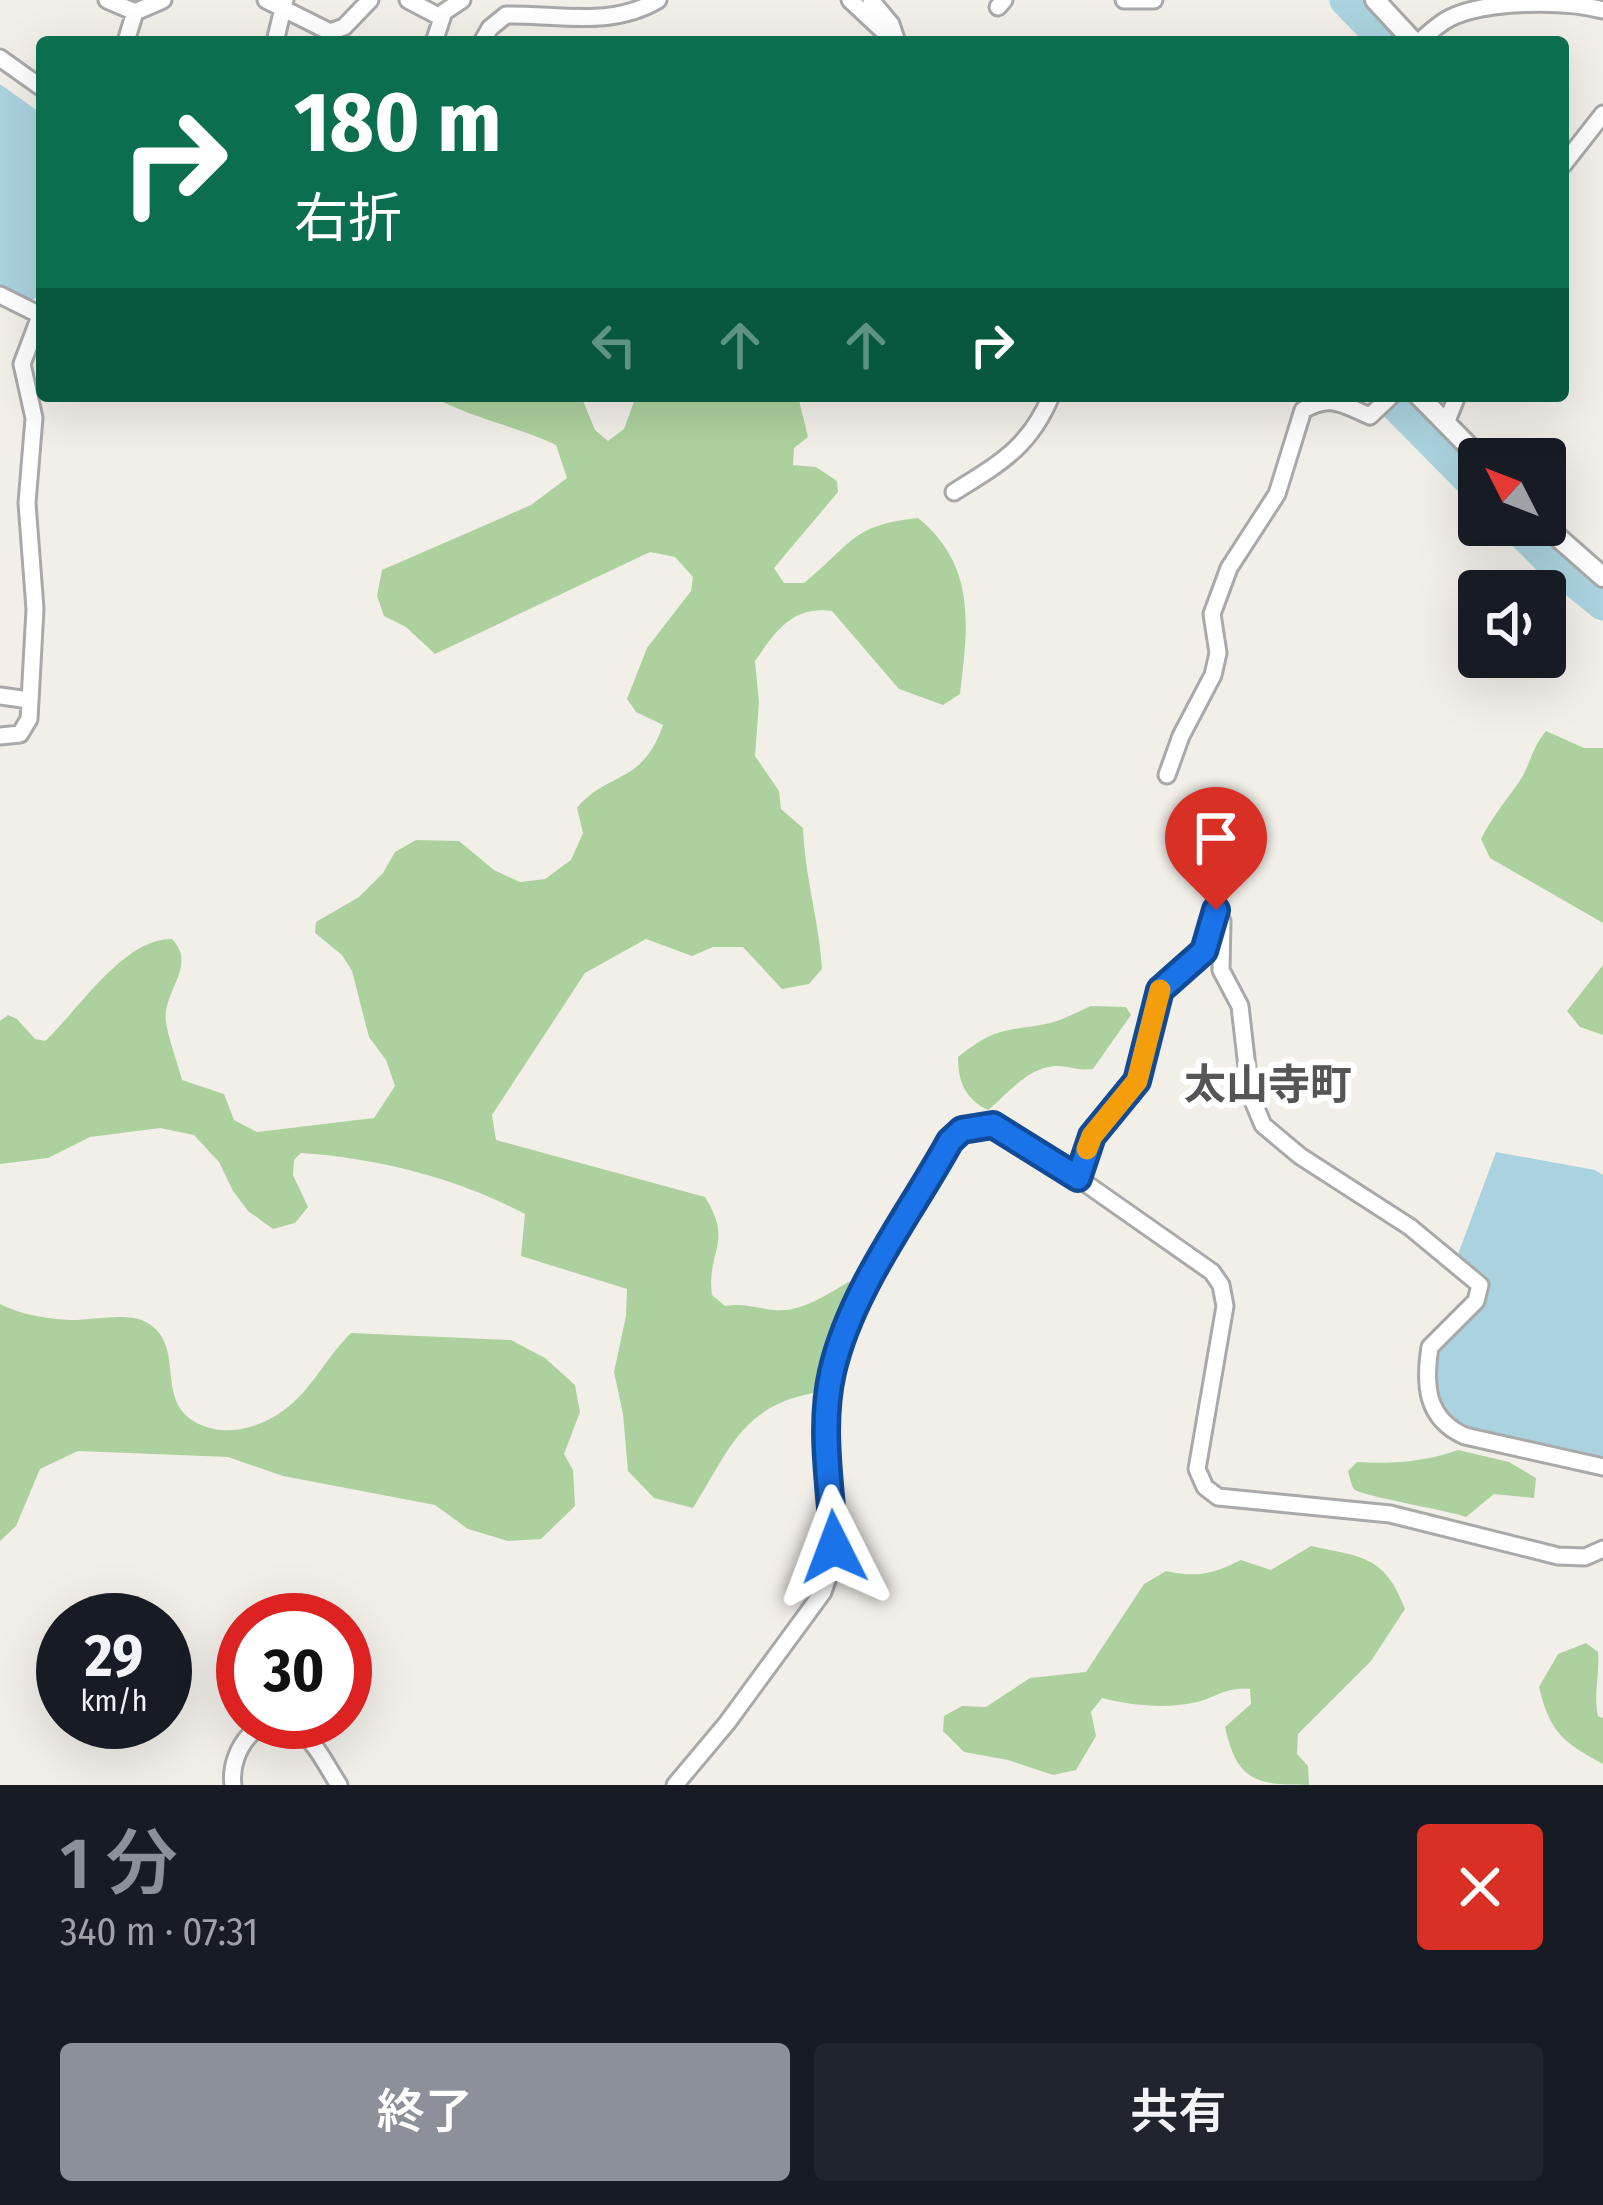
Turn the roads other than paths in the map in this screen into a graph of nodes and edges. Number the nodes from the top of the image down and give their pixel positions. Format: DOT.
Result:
graph roads {
  1 [pos="107,0"];
  2 [pos="163,0"];
  3 [pos="266,0"];
  4 [pos="370,0"];
  5 [pos="408,0"];
  6 [pos="462,0"];
  7 [pos="658,0"];
  8 [pos="850,0"];
  9 [pos="871,0"];
  10 [pos="1124,0"];
  11 [pos="1154,0"];
  12 [pos="1375,0"];
  13 [pos="285,6"];
  14 [pos="1603,10"];
  15 [pos="136,11"];
  16 [pos="442,18"];
  17 [pos="128,36"];
  18 [pos="277,36"];
  19 [pos="338,36"];
  20 [pos="341,36"];
  21 [pos="436,36"];
  22 [pos="485,36"];
  23 [pos="889,36"];
  24 [pos="894,36"];
  25 [pos="1411,36"];
  26 [pos="1425,36"];
  27 [pos="0,58"];
  28 [pos="36,84"];
  29 [pos="1603,114"];
  30 [pos="1569,157"];
  31 [pos="0,295"];
  32 [pos="36,311"];
  33 [pos="36,326"];
  34 [pos="1048,402"];
  35 [pos="1318,402"];
  36 [pos="1338,402"];
  37 [pos="1384,402"];
  38 [pos="1425,402"];
  39 [pos="1455,402"];
  40 [pos="1446,423"];
  41 [pos="1461,438"];
  42 [pos="954,492"];
  43 [pos="1566,544"];
  44 [pos="1603,577"];
  45 [pos="0,696"];
  46 [pos="29,700"];
  47 [pos="0,736"];
  48 [pos="1167,775"];
  49 [pos="1078,1178"];
  50 [pos="1603,1467"];
  51 [pos="1603,1549"];
  52 [pos="233,1785"];
  53 [pos="339,1785"];
  54 [pos="675,1785"];
  1 -- 15 [label="street"];
  2 -- 15 [label="street"];
  3 -- 13 [label="street"];
  4 -- 20 [label="street"];
  5 -- 16 [label="street"];
  6 -- 16 [label="street"];
  7 -- 22 [label="street"];
  8 -- 23 [label="street"];
  9 -- 24 [label="street"];
  10 -- 11 [label="street"];
  12 -- 25 [label="street"];
  13 -- 18 [label="street"];
  13 -- 19 [label="street"];
  14 -- 26 [label="street"];
  15 -- 17 [label="street"];
  16 -- 21 [label="street"];
  27 -- 28 [label="street"];
  29 -- 30 [label="street"];
  31 -- 32 [label="street"];
  33 -- 46 [label="street"];
  34 -- 42 [label="street"];
  35 -- 48 [label="street"];
  36 -- 37 [label="street"];
  38 -- 40 [label="street"];
  39 -- 40 [label="street"];
  40 -- 41 [label="street"];
  43 -- 44 [label="street"];
  45 -- 46 [label="street"];
  46 -- 47 [label="street"];
  49 -- 50 [label="street"];
  49 -- 51 [label="street"];
  49 -- 54 [label="street"];
  52 -- 53 [label="street"];
}
